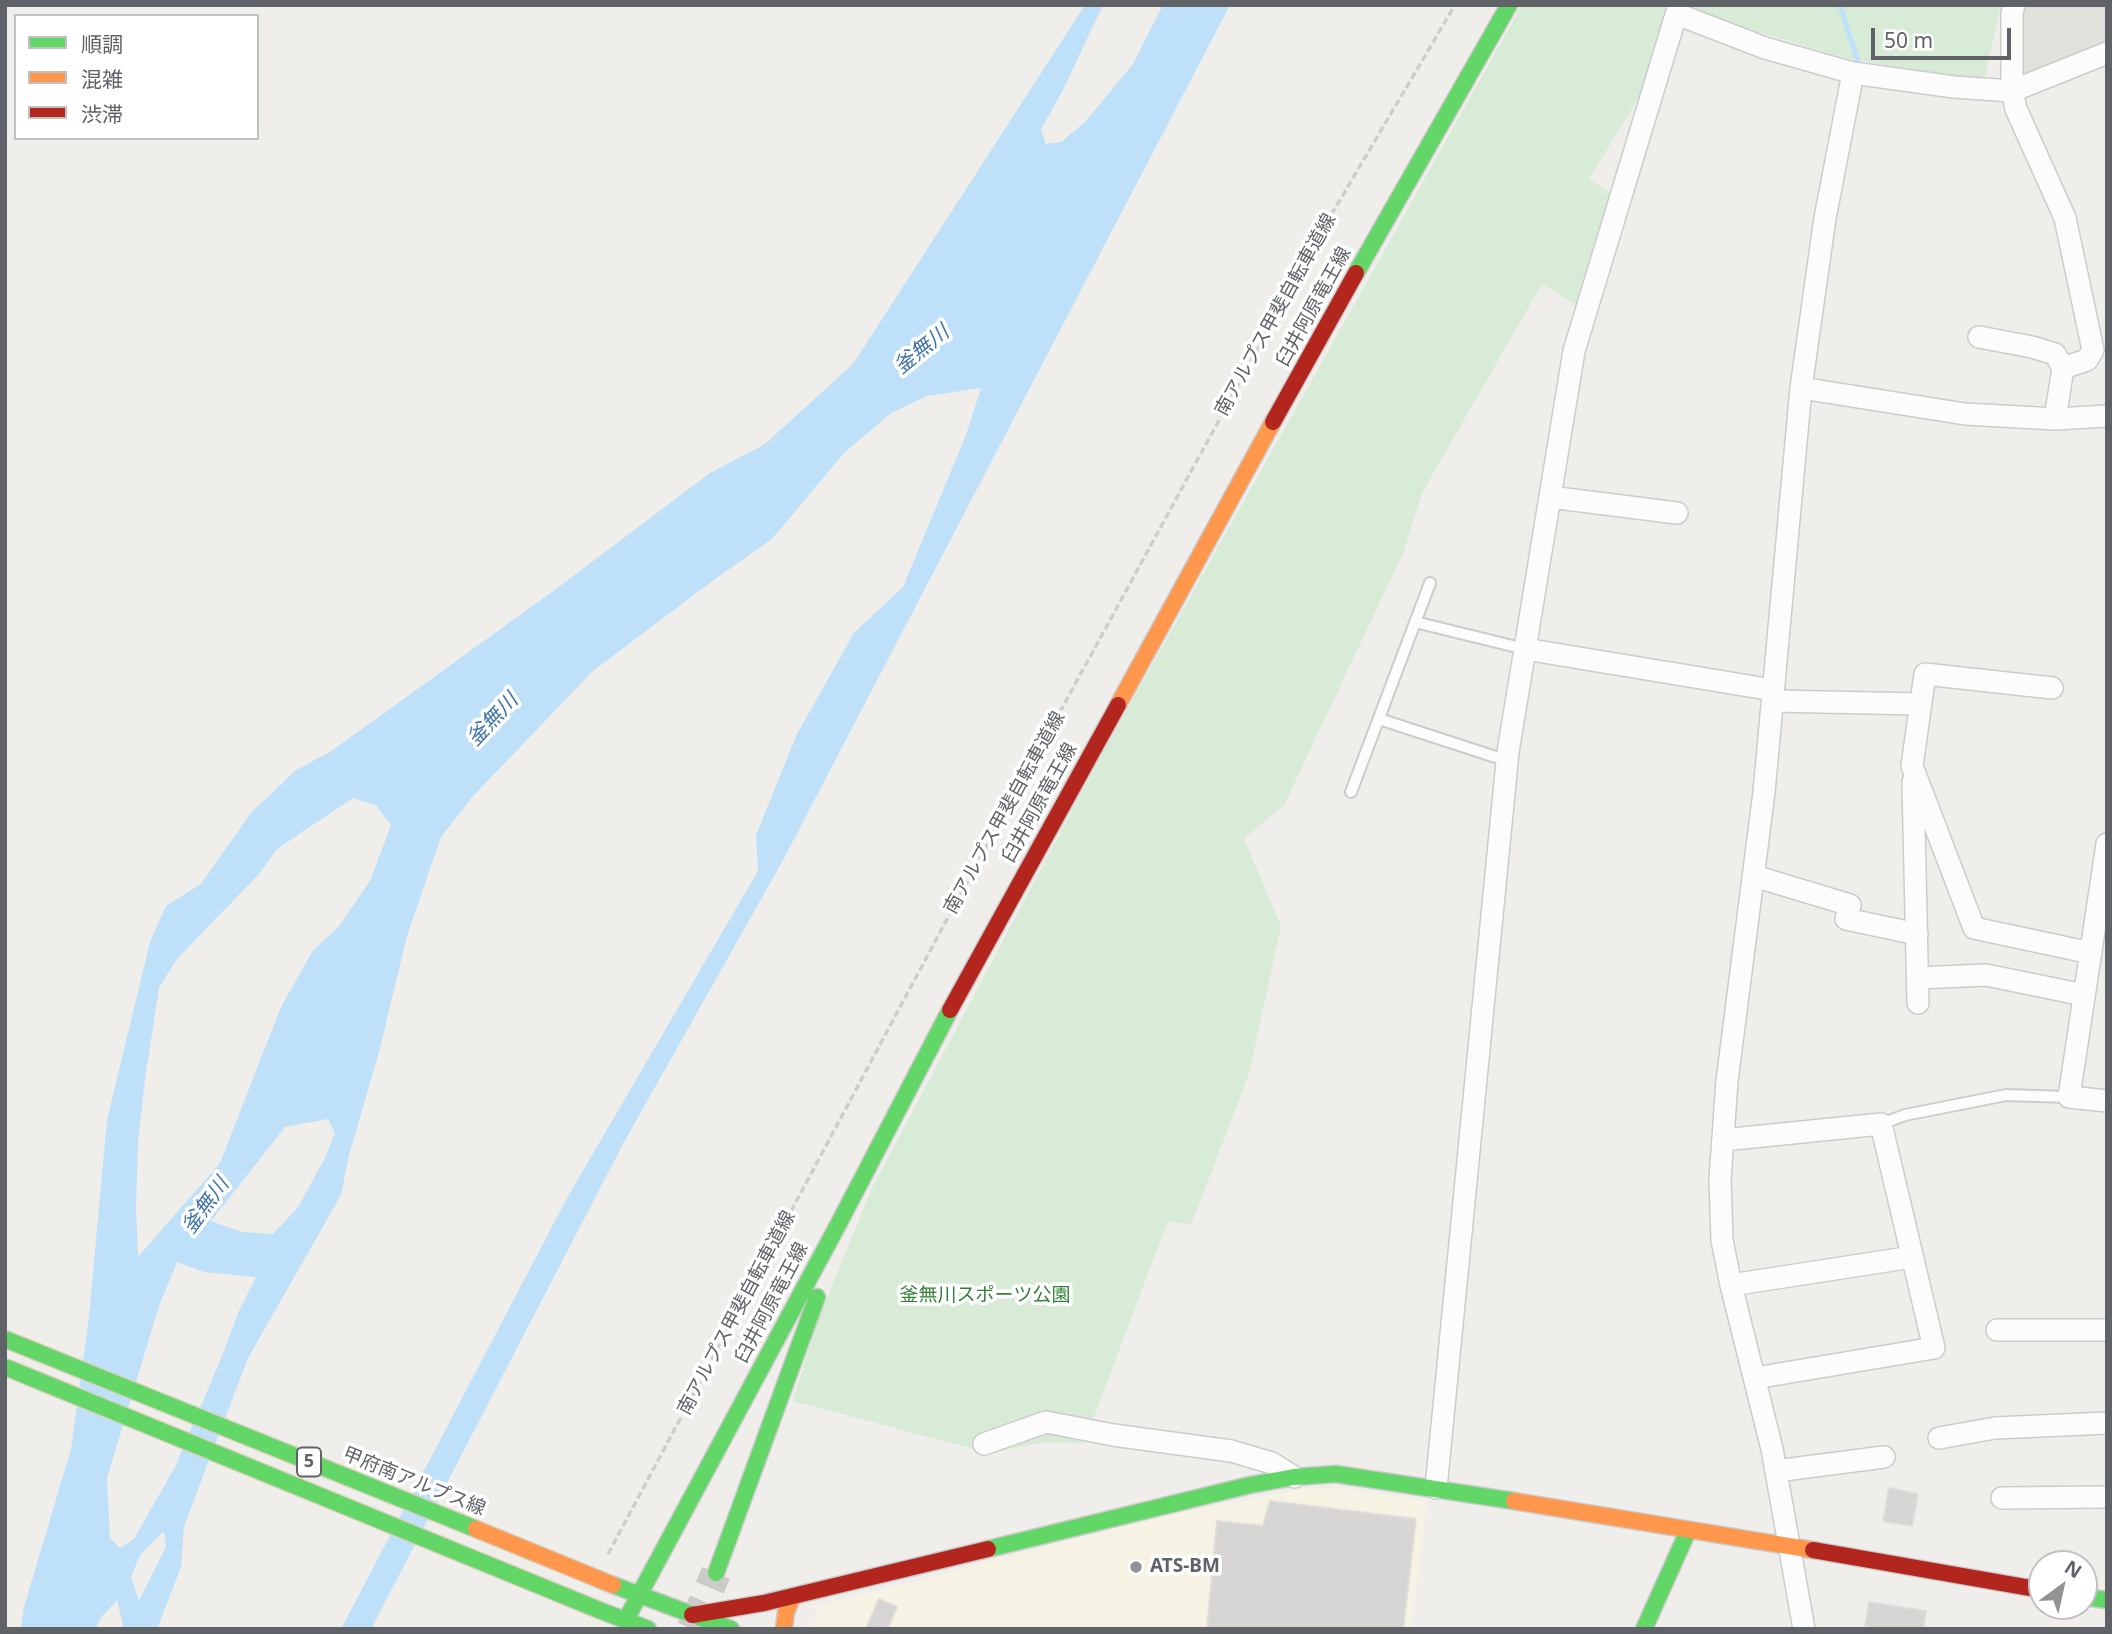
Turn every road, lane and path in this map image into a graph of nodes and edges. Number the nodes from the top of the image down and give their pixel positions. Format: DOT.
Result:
graph roads {
  1 [pos="1455,5"];
  2 [pos="1509,5"];
  3 [pos="2014,5"];
  4 [pos="1678,10"];
  5 [pos="2107,53"];
  6 [pos="1853,73"];
  7 [pos="2012,91"];
  8 [pos="1979,337"];
  9 [pos="2063,369"];
  10 [pos="1801,388"];
  11 [pos="2107,416"];
  12 [pos="2055,419"];
  13 [pos="1550,497"];
  14 [pos="1677,513"];
  15 [pos="1430,583"];
  16 [pos="1415,622"];
  17 [pos="1525,649"];
  18 [pos="2052,688"];
  19 [pos="1773,695"];
  20 [pos="1921,704"];
  21 [pos="1379,719"];
  22 [pos="1508,761"];
  23 [pos="1912,766"];
  24 [pos="1351,792"];
  25 [pos="2107,844"];
  26 [pos="1754,876"];
  27 [pos="1916,934"];
  28 [pos="2091,953"];
  29 [pos="1918,978"];
  30 [pos="2084,995"];
  31 [pos="1918,1003"];
  32 [pos="2068,1097"];
  33 [pos="2107,1101"];
  34 [pos="1881,1124"];
  35 [pos="1723,1140"];
  36 [pos="839,1223"];
  37 [pos="1912,1257"];
  38 [pos="1731,1284"];
  39 [pos="1997,1330"];
  40 [pos="2107,1330"];
  41 [pos="5,1339"];
  42 [pos="5,1367"];
  43 [pos="1755,1378"];
  44 [pos="2107,1423"];
  45 [pos="1940,1438"];
  46 [pos="984,1444"];
  47 [pos="1884,1457"];
  48 [pos="1776,1471"];
  49 [pos="1294,1477"];
  50 [pos="1436,1488"];
  51 [pos="2107,1497"];
  52 [pos="2003,1499"];
  53 [pos="1688,1531"];
  54 [pos="1788,1546"];
  55 [pos="607,1554"];
  56 [pos="716,1573"];
  57 [pos="2028,1588"];
  58 [pos="639,1594"];
  59 [pos="793,1596"];
  60 [pos="698,1615"];
  61 [pos="623,1625"];
  62 [pos="648,1629"];
  63 [pos="731,1629"];
  64 [pos="784,1629"];
  65 [pos="1644,1629"];
  66 [pos="1804,1629"];
  1 -- 55 [label="path, 南アルプス甲斐自転車道線"];
  2 -- 36 [label="main road, 臼井阿原竜王線"];
  3 -- 7 [label="street"];
  4 -- 6 [label="street"];
  4 -- 13 [label="street"];
  5 -- 7 [label="street"];
  6 -- 7 [label="street"];
  6 -- 10 [label="street"];
  7 -- 9 [label="street"];
  8 -- 9 [label="street"];
  9 -- 12 [label="street"];
  10 -- 12 [label="street"];
  10 -- 19 [label="street"];
  11 -- 12 [label="street"];
  13 -- 14 [label="street"];
  13 -- 17 [label="street"];
  15 -- 16 [label="lane"];
  16 -- 17 [label="lane"];
  16 -- 21 [label="lane"];
  17 -- 19 [label="street"];
  17 -- 22 [label="street"];
  18 -- 20 [label="street"];
  19 -- 20 [label="street"];
  19 -- 26 [label="street"];
  20 -- 23 [label="street"];
  21 -- 22 [label="lane"];
  21 -- 24 [label="lane"];
  22 -- 50 [label="street"];
  23 -- 27 [label="street"];
  23 -- 28 [label="street"];
  25 -- 28 [label="street"];
  26 -- 27 [label="street"];
  26 -- 35 [label="street"];
  27 -- 29 [label="street"];
  28 -- 30 [label="street"];
  29 -- 30 [label="street"];
  29 -- 31 [label="street"];
  30 -- 32 [label="street"];
  32 -- 33 [label="street"];
  32 -- 34 [label="lane"];
  34 -- 35 [label="street"];
  34 -- 37 [label="street"];
  35 -- 38 [label="street"];
  36 -- 56 [label="main road"];
  36 -- 58 [label="main road, 臼井阿原竜王線"];
  37 -- 38 [label="street"];
  37 -- 43 [label="street"];
  38 -- 43 [label="street"];
  39 -- 40 [label="street"];
  41 -- 58 [label="main road, 甲府南アルプス線 / 5, bridge"];
  42 -- 61 [label="main road, 5, bridge"];
  43 -- 48 [label="street"];
  44 -- 45 [label="street"];
  46 -- 49 [label="street"];
  47 -- 48 [label="street"];
  48 -- 54 [label="street"];
  49 -- 50 [label="main road"];
  49 -- 59 [label="main road"];
  50 -- 53 [label="main road"];
  51 -- 52 [label="street"];
  53 -- 54 [label="main road"];
  53 -- 65 [label="main road"];
  54 -- 57 [label="main road"];
  54 -- 66 [label="street"];
  58 -- 60 [label="main road, 甲府南アルプス線 / 5"];
  58 -- 61 [label="main road, 臼井阿原竜王線"];
  59 -- 60 [label="main road"];
  59 -- 64 [label="main road"];
  60 -- 61 [label="main road"];
  60 -- 63 [label="main road, 甲府南アルプス線 / 5"];
  61 -- 62 [label="main road, 5"];
}
